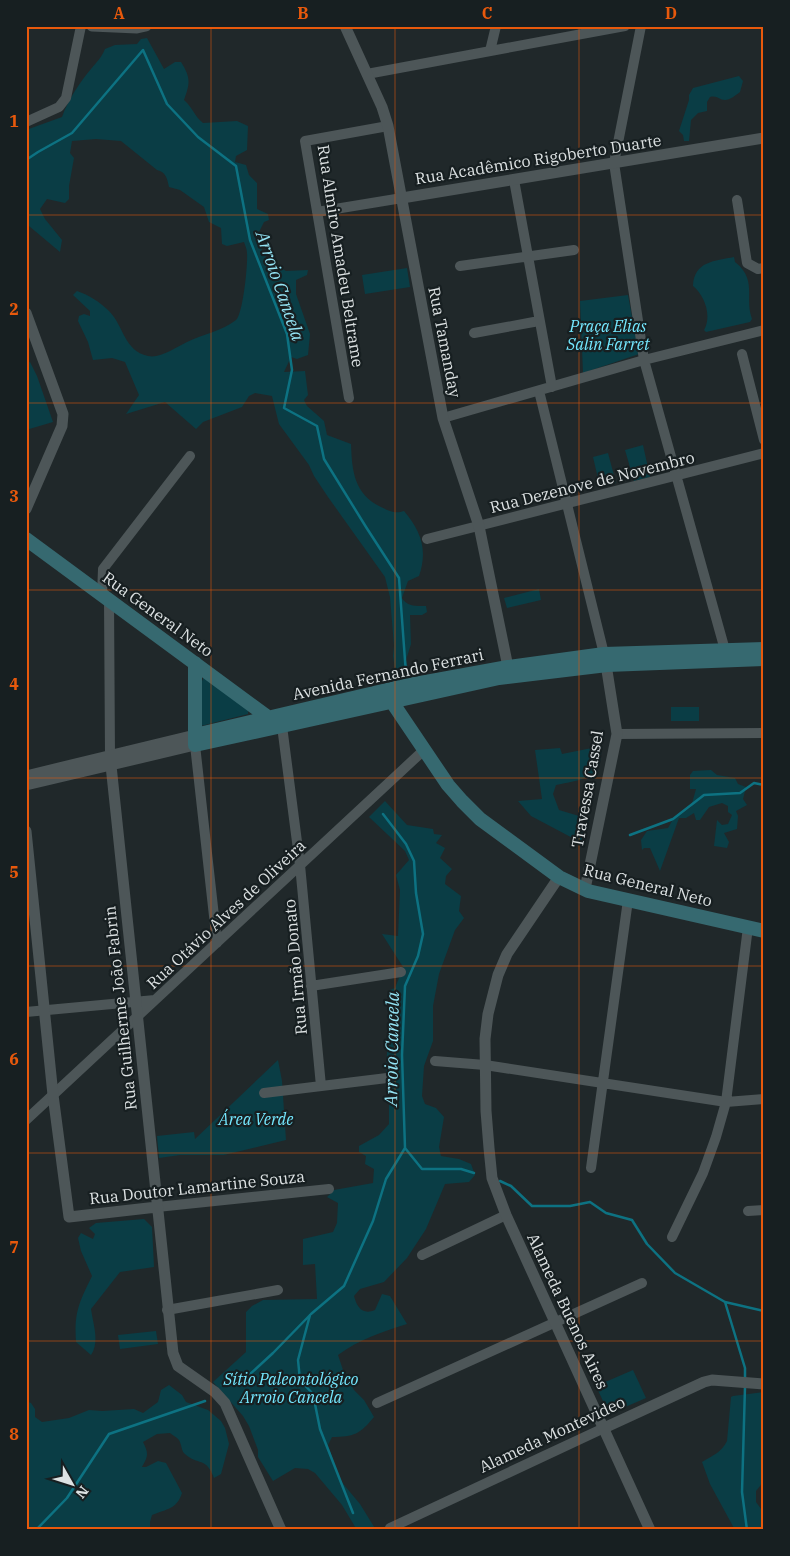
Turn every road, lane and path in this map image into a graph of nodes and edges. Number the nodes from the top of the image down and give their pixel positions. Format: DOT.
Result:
graph roads {
  1 [pos="81,26"];
  2 [pos="92,26"];
  3 [pos="146,26"];
  4 [pos="346,26"];
  5 [pos="496,26"];
  6 [pos="625,26"];
  7 [pos="641,26"];
  8 [pos="490,51"];
  9 [pos="367,74"];
  10 [pos="26,122"];
  11 [pos="388,126"];
  12 [pos="764,138"];
  13 [pos="614,163"];
  14 [pos="514,180"];
  15 [pos="402,198"];
  16 [pos="737,200"];
  17 [pos="317,212"];
  18 [pos="574,250"];
  19 [pos="528,256"];
  20 [pos="460,266"];
  21 [pos="764,268"];
  22 [pos="26,313"];
  23 [pos="539,321"];
  24 [pos="764,330"];
  25 [pos="474,333"];
  26 [pos="742,354"];
  27 [pos="644,360"];
  28 [pos="552,387"];
  29 [pos="539,390"];
  30 [pos="349,398"];
  31 [pos="443,418"];
  32 [pos="764,440"];
  33 [pos="764,452"];
  34 [pos="190,456"];
  35 [pos="676,475"];
  36 [pos="567,504"];
  37 [pos="26,509"];
  38 [pos="479,526"];
  39 [pos="26,539"];
  40 [pos="427,540"];
  41 [pos="106,598"];
  42 [pos="764,649"];
  43 [pos="725,650"];
  44 [pos="606,659"];
  45 [pos="764,659"];
  46 [pos="195,663"];
  47 [pos="508,667"];
  48 [pos="392,702"];
  49 [pos="269,718"];
  50 [pos="282,726"];
  51 [pos="764,733"];
  52 [pos="616,734"];
  53 [pos="195,740"];
  54 [pos="424,750"];
  55 [pos="110,761"];
  56 [pos="26,776"];
  57 [pos="26,785"];
  58 [pos="26,831"];
  59 [pos="300,865"];
  60 [pos="559,877"];
  61 [pos="585,889"];
  62 [pos="628,900"];
  63 [pos="748,927"];
  64 [pos="764,931"];
  65 [pos="217,943"];
  66 [pos="401,972"];
  67 [pos="311,986"];
  68 [pos="155,1000"];
  69 [pos="135,1002"];
  70 [pos="44,1010"];
  71 [pos="26,1012"];
  72 [pos="137,1017"];
  73 [pos="435,1061"];
  74 [pos="485,1065"];
  75 [pos="386,1078"];
  76 [pos="604,1083"];
  77 [pos="321,1086"];
  78 [pos="264,1093"];
  79 [pos="53,1095"];
  80 [pos="764,1099"];
  81 [pos="726,1102"];
  82 [pos="26,1120"];
  83 [pos="591,1168"];
  84 [pos="329,1189"];
  85 [pos="157,1208"];
  86 [pos="764,1210"];
  87 [pos="748,1211"];
  88 [pos="506,1215"];
  89 [pos="672,1237"];
  90 [pos="422,1255"];
  91 [pos="642,1283"];
  92 [pos="278,1290"];
  93 [pos="168,1310"];
  94 [pos="555,1322"];
  95 [pos="764,1384"];
  96 [pos="377,1403"];
  97 [pos="604,1428"];
  98 [pos="390,1528"];
  99 [pos="281,1530"];
  100 [pos="650,1530"];
  1 -- 10 [label="street"];
  2 -- 3 [label="street"];
  4 -- 9 [label="street, Rua Tamanday"];
  5 -- 8 [label="street"];
  6 -- 8 [label="street"];
  7 -- 13 [label="street"];
  8 -- 9 [label="street"];
  9 -- 11 [label="street, Rua Tamanday"];
  11 -- 15 [label="street, Rua Tamanday"];
  11 -- 17 [label="street, Rua Almiro Amadeu Beltrame"];
  12 -- 13 [label="street, Rua Acadêmico Rigoberto Duarte"];
  13 -- 14 [label="street, Rua Acadêmico Rigoberto Duarte"];
  13 -- 27 [label="street"];
  14 -- 15 [label="street, Rua Acadêmico Rigoberto Duarte"];
  14 -- 19 [label="street"];
  15 -- 17 [label="street, Rua Acadêmico Rigoberto Duarte"];
  15 -- 31 [label="street, Rua Tamanday"];
  16 -- 21 [label="street"];
  17 -- 30 [label="street, Rua Almiro Amadeu Beltrame"];
  18 -- 19 [label="street"];
  19 -- 20 [label="street"];
  19 -- 23 [label="street"];
  22 -- 37 [label="street"];
  23 -- 25 [label="street"];
  23 -- 28 [label="street"];
  24 -- 27 [label="street"];
  26 -- 32 [label="street"];
  27 -- 28 [label="street"];
  27 -- 35 [label="street"];
  28 -- 29 [label="street"];
  29 -- 31 [label="street"];
  29 -- 36 [label="street"];
  31 -- 38 [label="street, Rua Tamanday"];
  33 -- 35 [label="street, Rua Dezenove de Novembro"];
  34 -- 41 [label="street, Rua Guilherme João Fabrin"];
  35 -- 36 [label="street, Rua Dezenove de Novembro"];
  35 -- 43 [label="street"];
  36 -- 38 [label="street, Rua Dezenove de Novembro"];
  36 -- 44 [label="street"];
  38 -- 40 [label="street, Rua Dezenove de Novembro"];
  38 -- 47 [label="street, Rua Tamanday"];
  39 -- 41 [label="main road, Rua General Neto"];
  41 -- 46 [label="main road, Rua General Neto"];
  41 -- 55 [label="street, Rua Guilherme João Fabrin"];
  42 -- 43 [label="main road, Avenida Fernando Ferrari"];
  43 -- 44 [label="main road, Avenida Fernando Ferrari"];
  44 -- 45 [label="main road, Avenida Fernando Ferrari"];
  44 -- 47 [label="main road, Avenida Fernando Ferrari"];
  44 -- 48 [label="main road, Avenida Fernando Ferrari"];
  44 -- 52 [label="street, Travessa Cassel"];
  46 -- 49 [label="main road, Rua General Neto"];
  46 -- 53 [label="main road"];
  47 -- 49 [label="main road, Avenida Fernando Ferrari"];
  48 -- 50 [label="main road, Avenida Fernando Ferrari"];
  48 -- 54 [label="main road, Rua General Neto"];
  49 -- 53 [label="main road, Avenida Fernando Ferrari"];
  50 -- 53 [label="main road, Avenida Fernando Ferrari"];
  50 -- 59 [label="street, Rua Irmão Donato"];
  51 -- 52 [label="street"];
  52 -- 61 [label="street, Travessa Cassel"];
  53 -- 55 [label="street, Avenida Fernando Ferrari"];
  53 -- 65 [label="street"];
  54 -- 59 [label="street, Rua Otávio Alves de Oliveira"];
  54 -- 60 [label="main road, Rua General Neto"];
  55 -- 56 [label="street, Avenida Fernando Ferrari"];
  55 -- 57 [label="street, Avenida Fernando Ferrari"];
  55 -- 69 [label="street, Rua Guilherme João Fabrin"];
  58 -- 70 [label="street"];
  59 -- 65 [label="street, Rua Otávio Alves de Oliveira"];
  59 -- 67 [label="street, Rua Irmão Donato"];
  60 -- 61 [label="main road, Rua General Neto"];
  60 -- 74 [label="street, Alameda Buenos Aires"];
  61 -- 62 [label="main road, Rua General Neto"];
  62 -- 63 [label="main road, Rua General Neto"];
  62 -- 76 [label="street"];
  63 -- 64 [label="main road, Rua General Neto"];
  63 -- 81 [label="street"];
  65 -- 68 [label="street, Rua Otávio Alves de Oliveira"];
  66 -- 67 [label="street"];
  67 -- 77 [label="street, Rua Irmão Donato"];
  68 -- 69 [label="street"];
  68 -- 72 [label="street, Rua Otávio Alves de Oliveira"];
  69 -- 70 [label="street"];
  69 -- 72 [label="street, Rua Guilherme João Fabrin"];
  70 -- 71 [label="street"];
  70 -- 79 [label="street"];
  72 -- 79 [label="street, Rua Otávio Alves de Oliveira"];
  72 -- 85 [label="street, Rua Guilherme João Fabrin"];
  73 -- 74 [label="street"];
  74 -- 76 [label="street"];
  74 -- 88 [label="street, Alameda Buenos Aires"];
  75 -- 77 [label="street"];
  76 -- 81 [label="street"];
  76 -- 83 [label="street"];
  77 -- 78 [label="street"];
  79 -- 82 [label="street, Rua Otávio Alves de Oliveira"];
  79 -- 85 [label="street, Rua Doutor Lamartine Souza"];
  80 -- 81 [label="street"];
  81 -- 89 [label="street"];
  84 -- 85 [label="street, Rua Doutor Lamartine Souza"];
  85 -- 93 [label="street, Rua Guilherme João Fabrin"];
  86 -- 87 [label="street"];
  88 -- 90 [label="street"];
  88 -- 94 [label="street, Alameda Buenos Aires"];
  91 -- 94 [label="street"];
  92 -- 93 [label="street"];
  93 -- 99 [label="street, Rua Guilherme João Fabrin"];
  94 -- 96 [label="street"];
  94 -- 97 [label="street, Alameda Buenos Aires"];
  95 -- 97 [label="street, Alameda Montevideo"];
  97 -- 98 [label="street, Alameda Montevideo"];
  97 -- 100 [label="street, Alameda Buenos Aires"];
}
